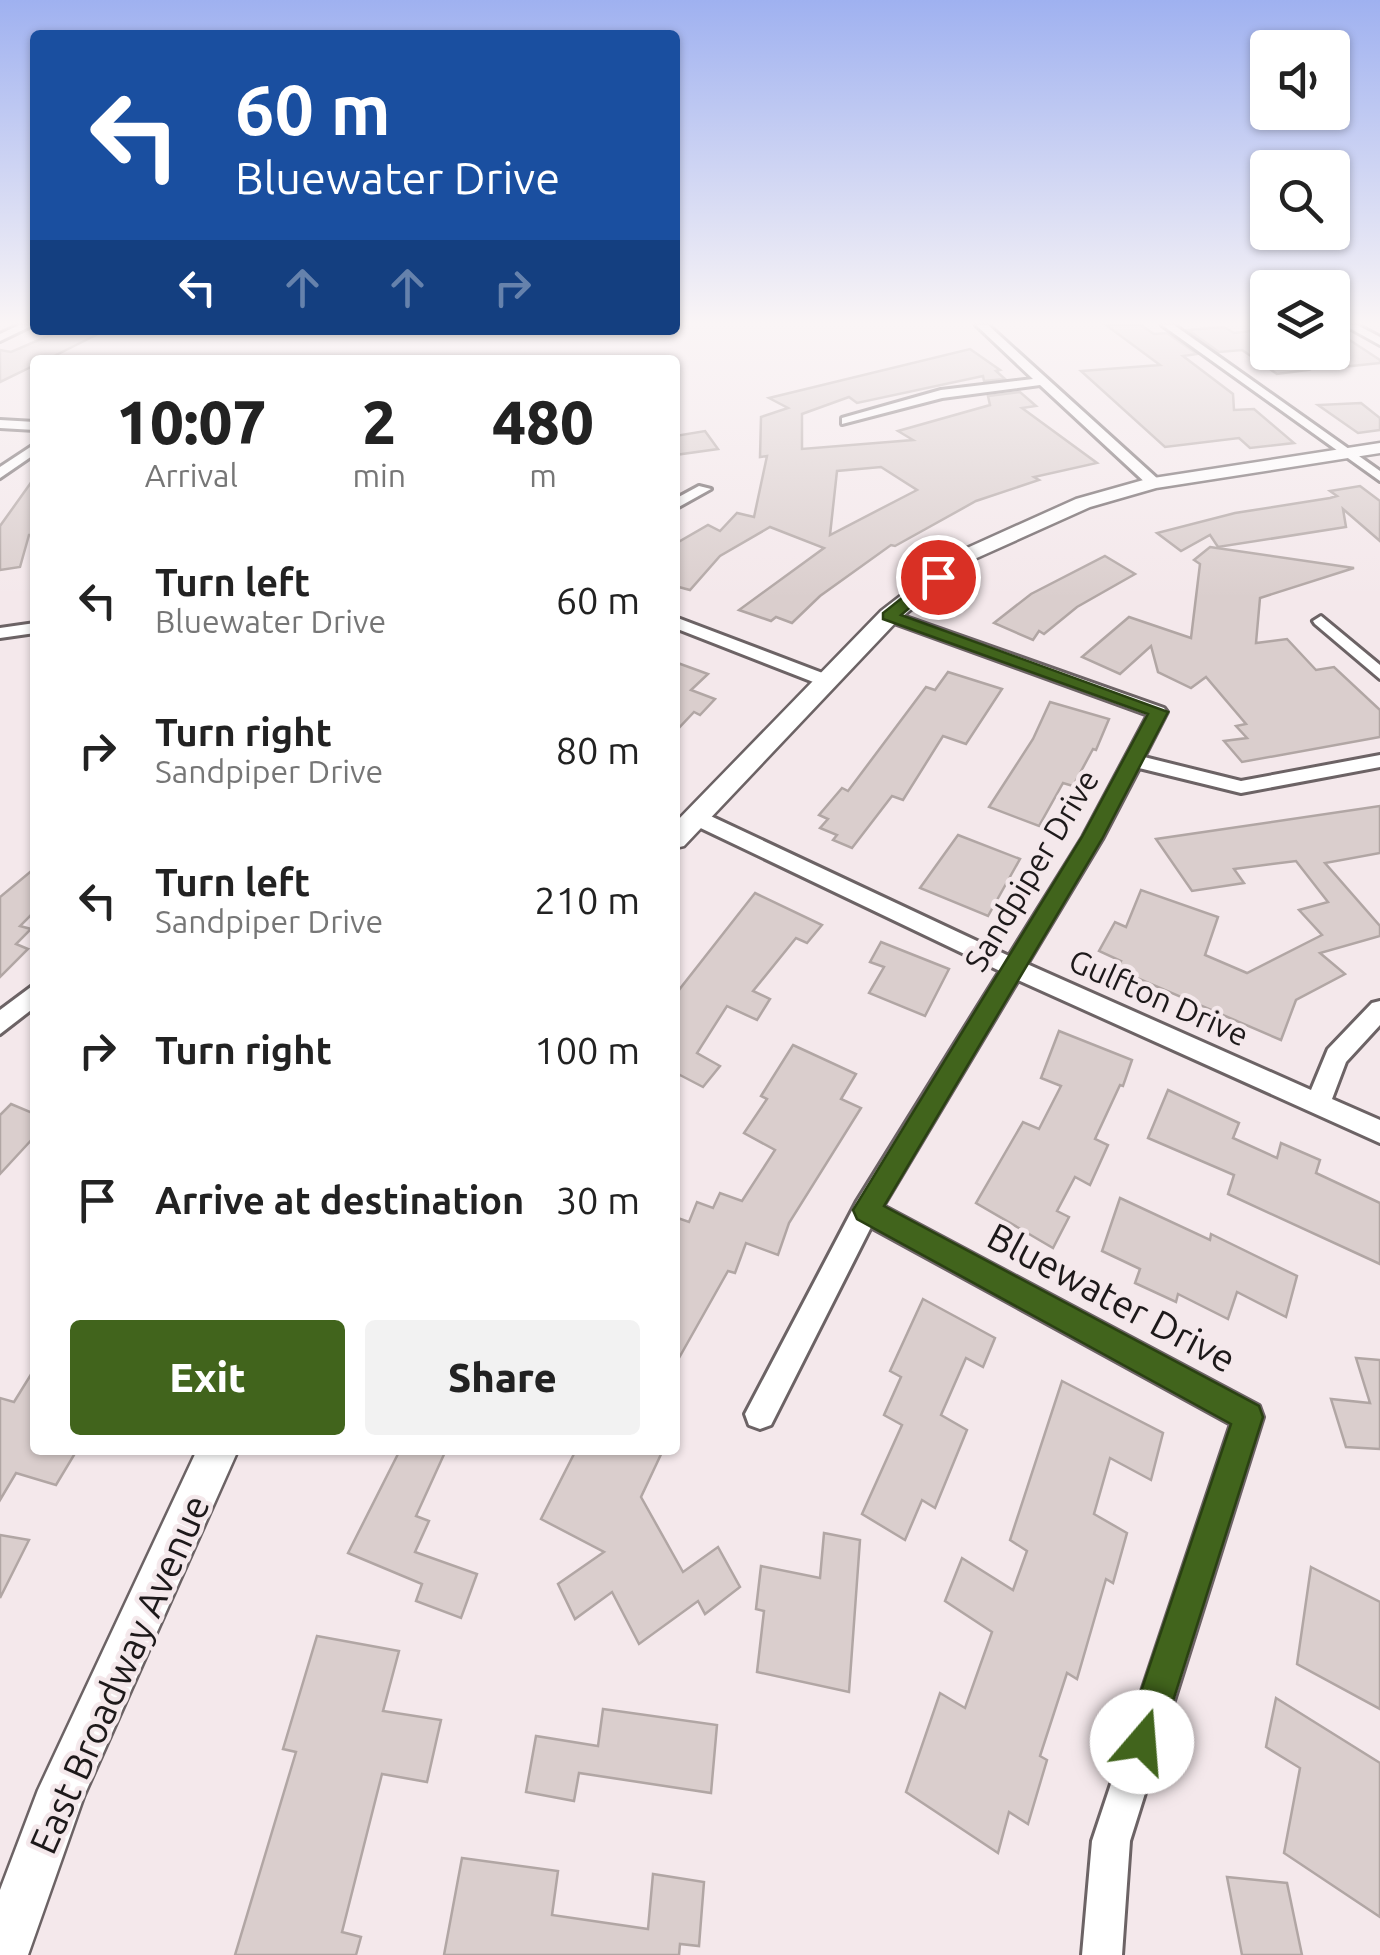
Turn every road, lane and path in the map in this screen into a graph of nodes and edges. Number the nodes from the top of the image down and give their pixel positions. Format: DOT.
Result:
graph roads {
  1 [pos="866,416"];
  2 [pos="1082,416"];
  3 [pos="1296,416"];
  4 [pos="847,422"];
  5 [pos="0,424"];
  6 [pos="30,426"];
  7 [pos="1380,448"];
  8 [pos="30,452"];
  9 [pos="1346,452"];
  10 [pos="0,474"];
  11 [pos="1380,477"];
  12 [pos="1154,483"];
  13 [pos="704,489"];
  14 [pos="680,502"];
  15 [pos="889,616"];
  16 [pos="1321,621"];
  17 [pos="680,624"];
  18 [pos="30,629"];
  19 [pos="0,633"];
  20 [pos="1380,674"];
  21 [pos="827,681"];
  22 [pos="1134,760"];
  23 [pos="1380,761"];
  24 [pos="695,817"];
  25 [pos="680,833"];
  26 [pos="1012,967"];
  27 [pos="1380,1010"];
  28 [pos="1318,1103"];
  29 [pos="1380,1132"];
  30 [pos="866,1210"];
  31 [pos="760,1414"];
  32 [pos="216,1455"];
  33 [pos="2,1955"];
  34 [pos="1102,1955"];
  1 -- 4 [label="street"];
  2 -- 12 [label="street"];
  3 -- 9 [label="street"];
  5 -- 6 [label="street"];
  7 -- 9 [label="street"];
  8 -- 10 [label="street"];
  9 -- 11 [label="street"];
  9 -- 12 [label="street"];
  12 -- 15 [label="street"];
  13 -- 14 [label="street"];
  15 -- 21 [label="street"];
  15 -- 22 [label="street, Sandpiper Drive"];
  16 -- 20 [label="street"];
  17 -- 21 [label="street"];
  18 -- 19 [label="street"];
  21 -- 24 [label="street"];
  22 -- 23 [label="street"];
  22 -- 26 [label="street, Sandpiper Drive"];
  24 -- 25 [label="street"];
  24 -- 26 [label="street, Gulfton Drive"];
  26 -- 28 [label="street, Gulfton Drive"];
  26 -- 30 [label="street, Sandpiper Drive"];
  27 -- 28 [label="street"];
  28 -- 29 [label="street, Gulfton Drive"];
  30 -- 31 [label="street, Sandpiper Drive"];
  30 -- 34 [label="street, Bluewater Drive"];
  32 -- 33 [label="street, East Broadway Avenue"];
}
